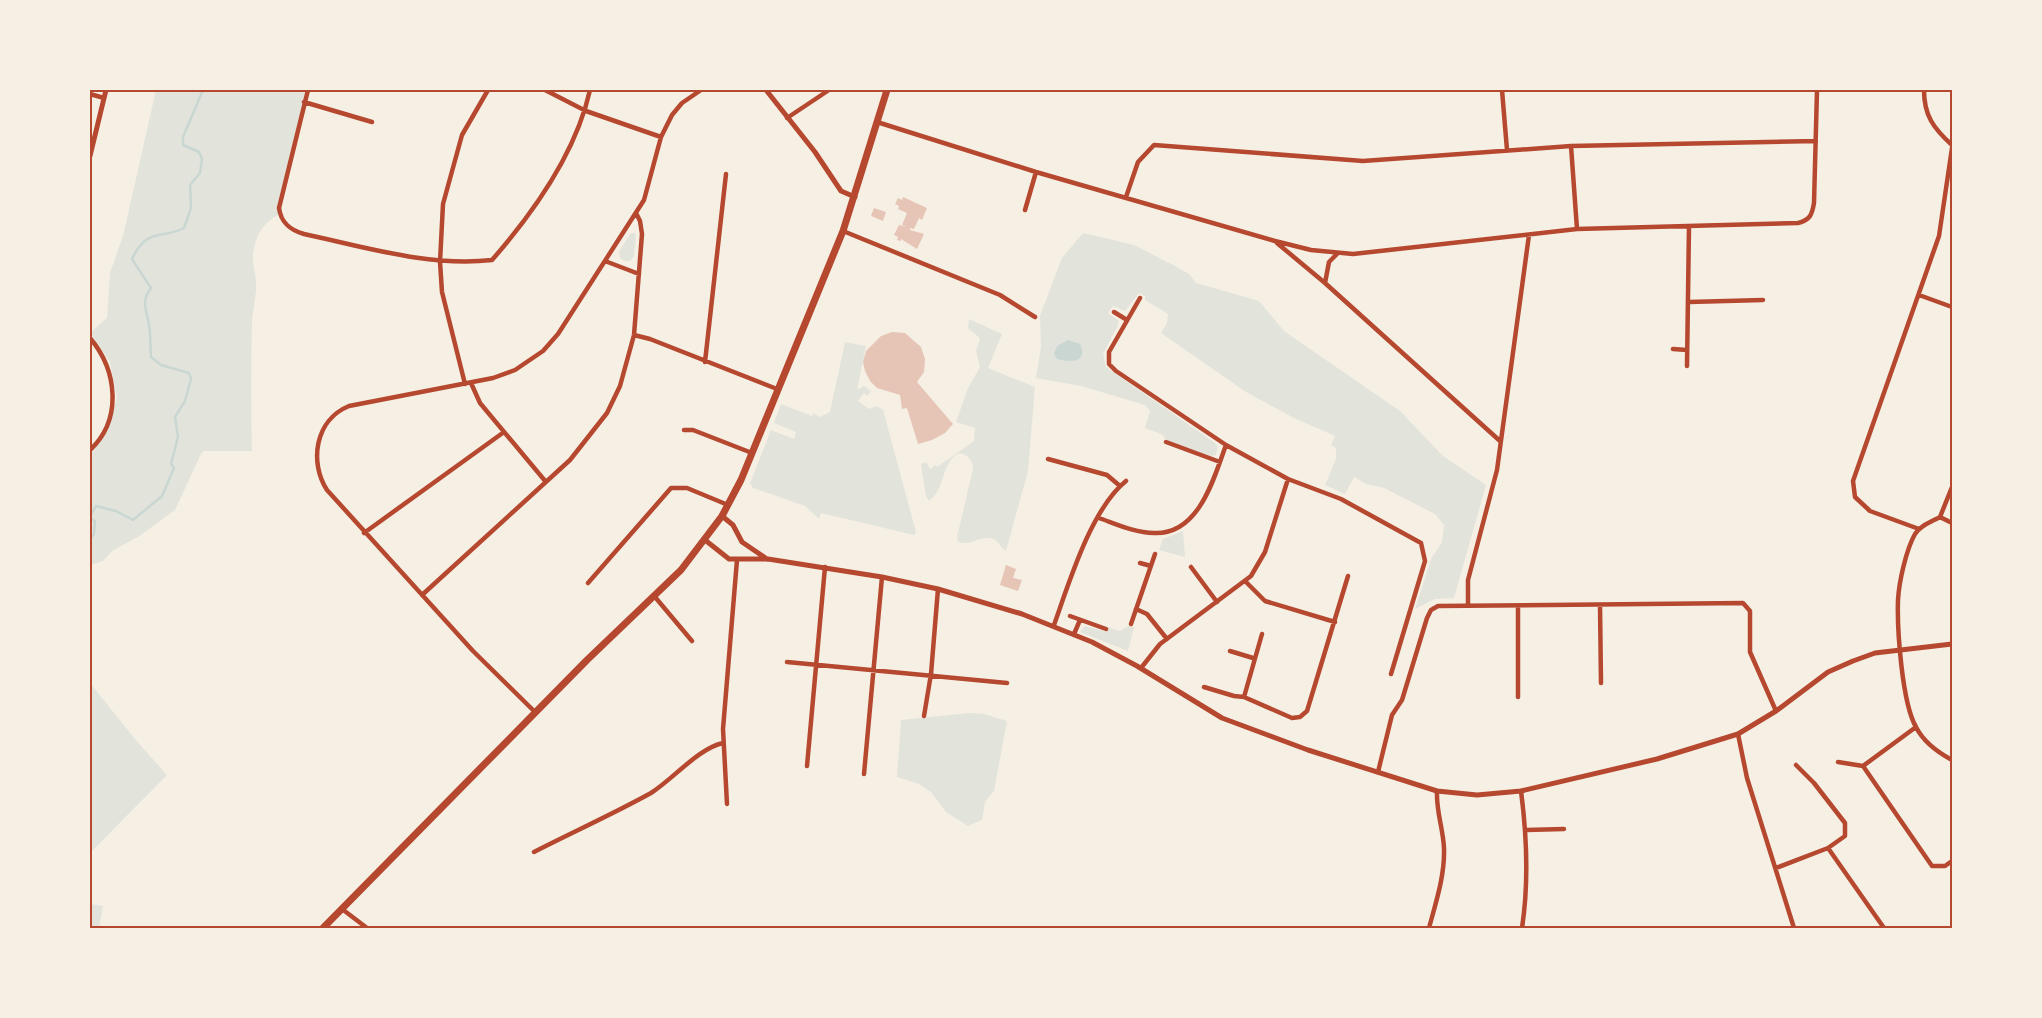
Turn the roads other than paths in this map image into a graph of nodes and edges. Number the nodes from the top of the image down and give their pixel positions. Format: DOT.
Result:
graph roads {
  1 [pos="106,90"];
  2 [pos="308,90"];
  3 [pos="488,90"];
  4 [pos="545,90"];
  5 [pos="590,90"];
  6 [pos="701,90"];
  7 [pos="766,90"];
  8 [pos="829,90"];
  9 [pos="887,90"];
  10 [pos="1502,90"];
  11 [pos="1817,90"];
  12 [pos="1924,90"];
  13 [pos="90,94"];
  14 [pos="104,98"];
  15 [pos="304,102"];
  16 [pos="586,111"];
  17 [pos="787,118"];
  18 [pos="372,122"];
  19 [pos="877,122"];
  20 [pos="661,138"];
  21 [pos="1816,141"];
  22 [pos="1572,146"];
  23 [pos="1952,146"];
  24 [pos="1507,150"];
  25 [pos="90,156"];
  26 [pos="1036,172"];
  27 [pos="726,174"];
  28 [pos="855,196"];
  29 [pos="1126,197"];
  30 [pos="1025,210"];
  31 [pos="636,213"];
  32 [pos="1690,226"];
  33 [pos="1577,229"];
  34 [pos="843,231"];
  35 [pos="1530,235"];
  36 [pos="1275,241"];
  37 [pos="1338,253"];
  38 [pos="605,261"];
  39 [pos="440,262"];
  40 [pos="639,274"];
  41 [pos="1325,283"];
  42 [pos="1919,295"];
  43 [pos="1140,298"];
  44 [pos="1763,300"];
  45 [pos="1689,302"];
  46 [pos="1952,306"];
  47 [pos="1114,312"];
  48 [pos="1035,317"];
  49 [pos="1127,320"];
  50 [pos="634,335"];
  51 [pos="90,338"];
  52 [pos="1673,349"];
  53 [pos="1687,350"];
  54 [pos="705,362"];
  55 [pos="1687,366"];
  56 [pos="471,383"];
  57 [pos="465,384"];
  58 [pos="777,390"];
  59 [pos="684,430"];
  60 [pos="504,432"];
  61 [pos="1500,441"];
  62 [pos="1166,442"];
  63 [pos="1226,445"];
  64 [pos="90,450"];
  65 [pos="752,453"];
  66 [pos="1048,458"];
  67 [pos="1220,462"];
  68 [pos="1288,479"];
  69 [pos="1126,481"];
  70 [pos="546,482"];
  71 [pos="1120,486"];
  72 [pos="1952,487"];
  73 [pos="728,505"];
  74 [pos="722,516"];
  75 [pos="1940,517"];
  76 [pos="1099,518"];
  77 [pos="1952,523"];
  78 [pos="1919,529"];
  79 [pos="364,533"];
  80 [pos="705,540"];
  81 [pos="1155,554"];
  82 [pos="768,559"];
  83 [pos="737,560"];
  84 [pos="1140,563"];
  85 [pos="825,566"];
  86 [pos="1151,566"];
  87 [pos="1191,567"];
  88 [pos="1348,576"];
  89 [pos="882,577"];
  90 [pos="1245,581"];
  91 [pos="588,583"];
  92 [pos="938,590"];
  93 [pos="422,595"];
  94 [pos="655,597"];
  95 [pos="1217,602"];
  96 [pos="1468,605"];
  97 [pos="1600,605"];
  98 [pos="1518,606"];
  99 [pos="1136,609"];
  100 [pos="1070,616"];
  101 [pos="1080,620"];
  102 [pos="1335,622"];
  103 [pos="1131,624"];
  104 [pos="1054,625"];
  105 [pos="1106,629"];
  106 [pos="1074,634"];
  107 [pos="1262,634"];
  108 [pos="1167,639"];
  109 [pos="692,641"];
  110 [pos="1952,644"];
  111 [pos="1901,649"];
  112 [pos="1230,651"];
  113 [pos="1253,658"];
  114 [pos="787,662"];
  115 [pos="815,665"];
  116 [pos="1139,667"];
  117 [pos="873,670"];
  118 [pos="931,674"];
  119 [pos="1391,674"];
  120 [pos="1007,683"];
  121 [pos="1601,683"];
  122 [pos="1204,687"];
  123 [pos="1244,697"];
  124 [pos="1518,697"];
  125 [pos="1776,711"];
  126 [pos="536,713"];
  127 [pos="924,716"];
  128 [pos="1916,727"];
  129 [pos="1738,734"];
  130 [pos="723,743"];
  131 [pos="1952,760"];
  132 [pos="1838,762"];
  133 [pos="1796,765"];
  134 [pos="807,766"];
  135 [pos="1863,766"];
  136 [pos="1378,772"];
  137 [pos="864,774"];
  138 [pos="1438,791"];
  139 [pos="1521,791"];
  140 [pos="727,804"];
  141 [pos="1564,829"];
  142 [pos="1526,830"];
  143 [pos="1828,848"];
  144 [pos="534,852"];
  145 [pos="1952,862"];
  146 [pos="1776,868"];
  147 [pos="342,909"];
  148 [pos="323,928"];
  149 [pos="367,928"];
  150 [pos="1429,928"];
  151 [pos="1522,928"];
  152 [pos="1794,928"];
  153 [pos="1884,928"];
  1 -- 14 [label="street"];
  2 -- 15 [label="street"];
  3 -- 39 [label="street"];
  4 -- 16 [label="street"];
  5 -- 16 [label="street"];
  6 -- 20 [label="street"];
  7 -- 17 [label="street"];
  8 -- 17 [label="street"];
  9 -- 19 [label="highway"];
  10 -- 24 [label="street"];
  11 -- 21 [label="street"];
  12 -- 23 [label="street"];
  13 -- 14 [label="street"];
  14 -- 25 [label="street"];
  15 -- 18 [label="street"];
  15 -- 39 [label="street"];
  16 -- 20 [label="street"];
  16 -- 39 [label="street"];
  17 -- 28 [label="street"];
  19 -- 26 [label="street"];
  19 -- 28 [label="highway"];
  20 -- 31 [label="street"];
  21 -- 22 [label="street"];
  21 -- 32 [label="street"];
  22 -- 24 [label="street"];
  22 -- 33 [label="street"];
  23 -- 42 [label="street"];
  24 -- 29 [label="street"];
  26 -- 29 [label="street"];
  26 -- 30 [label="street"];
  27 -- 54 [label="street"];
  28 -- 34 [label="highway"];
  29 -- 36 [label="street"];
  31 -- 38 [label="street"];
  31 -- 40 [label="street"];
  32 -- 33 [label="street"];
  32 -- 45 [label="street"];
  33 -- 35 [label="street"];
  34 -- 48 [label="street"];
  34 -- 58 [label="highway"];
  35 -- 37 [label="street"];
  35 -- 61 [label="street"];
  36 -- 37 [label="street"];
  36 -- 41 [label="street"];
  37 -- 41 [label="street"];
  38 -- 40 [label="street"];
  38 -- 56 [label="street"];
  39 -- 57 [label="street"];
  40 -- 50 [label="street"];
  41 -- 61 [label="street"];
  42 -- 46 [label="street"];
  42 -- 78 [label="street"];
  43 -- 49 [label="street"];
  44 -- 45 [label="street"];
  45 -- 53 [label="street"];
  47 -- 49 [label="street"];
  49 -- 63 [label="street"];
  50 -- 54 [label="street"];
  50 -- 70 [label="street"];
  51 -- 64 [label="street"];
  52 -- 53 [label="street"];
  53 -- 55 [label="street"];
  54 -- 58 [label="street"];
  56 -- 57 [label="street"];
  56 -- 60 [label="street"];
  57 -- 79 [label="street"];
  58 -- 65 [label="highway"];
  59 -- 65 [label="street"];
  60 -- 70 [label="street"];
  60 -- 79 [label="street"];
  61 -- 96 [label="street"];
  62 -- 67 [label="street"];
  63 -- 67 [label="street"];
  63 -- 68 [label="street"];
  65 -- 73 [label="highway"];
  66 -- 71 [label="street"];
  67 -- 76 [label="street"];
  68 -- 90 [label="street"];
  68 -- 119 [label="street"];
  69 -- 71 [label="street"];
  70 -- 93 [label="street"];
  71 -- 76 [label="street"];
  72 -- 75 [label="street"];
  73 -- 74 [label="highway"];
  73 -- 91 [label="street"];
  74 -- 80 [label="highway"];
  74 -- 82 [label="street"];
  75 -- 77 [label="street"];
  75 -- 78 [label="street"];
  76 -- 104 [label="street"];
  78 -- 111 [label="street"];
  79 -- 93 [label="street"];
  80 -- 83 [label="street"];
  80 -- 94 [label="highway"];
  81 -- 86 [label="street"];
  82 -- 83 [label="street"];
  82 -- 85 [label="street"];
  83 -- 130 [label="street"];
  84 -- 86 [label="street"];
  85 -- 89 [label="street"];
  85 -- 115 [label="street"];
  86 -- 99 [label="street"];
  87 -- 95 [label="street"];
  88 -- 102 [label="street"];
  89 -- 92 [label="street"];
  89 -- 117 [label="street"];
  90 -- 95 [label="street"];
  90 -- 102 [label="street"];
  92 -- 104 [label="street"];
  92 -- 118 [label="street"];
  93 -- 126 [label="street"];
  94 -- 109 [label="street"];
  94 -- 126 [label="highway"];
  95 -- 108 [label="street"];
  96 -- 98 [label="street"];
  96 -- 136 [label="street"];
  97 -- 98 [label="street"];
  97 -- 121 [label="street"];
  97 -- 125 [label="street"];
  98 -- 124 [label="street"];
  99 -- 103 [label="street"];
  99 -- 108 [label="street"];
  100 -- 101 [label="street"];
  101 -- 105 [label="street"];
  101 -- 106 [label="street"];
  102 -- 123 [label="street"];
  104 -- 106 [label="street"];
  106 -- 116 [label="street"];
  107 -- 113 [label="street"];
  108 -- 116 [label="street"];
  110 -- 111 [label="street"];
  111 -- 125 [label="street"];
  111 -- 128 [label="street"];
  112 -- 113 [label="street"];
  113 -- 123 [label="street"];
  114 -- 115 [label="street"];
  115 -- 117 [label="street"];
  115 -- 134 [label="street"];
  116 -- 136 [label="street"];
  117 -- 118 [label="street"];
  117 -- 137 [label="street"];
  118 -- 120 [label="street"];
  118 -- 127 [label="street"];
  122 -- 123 [label="street"];
  125 -- 129 [label="street"];
  126 -- 147 [label="highway"];
  128 -- 131 [label="street"];
  128 -- 135 [label="street"];
  129 -- 139 [label="street"];
  129 -- 146 [label="street"];
  130 -- 140 [label="street"];
  130 -- 144 [label="street"];
  132 -- 135 [label="street"];
  133 -- 143 [label="street"];
  135 -- 145 [label="street"];
  136 -- 138 [label="street"];
  138 -- 139 [label="street"];
  138 -- 150 [label="street"];
  139 -- 142 [label="street"];
  141 -- 142 [label="street"];
  142 -- 151 [label="street"];
  143 -- 146 [label="street"];
  143 -- 153 [label="street"];
  146 -- 152 [label="street"];
  147 -- 148 [label="highway"];
  147 -- 149 [label="street"];
}
